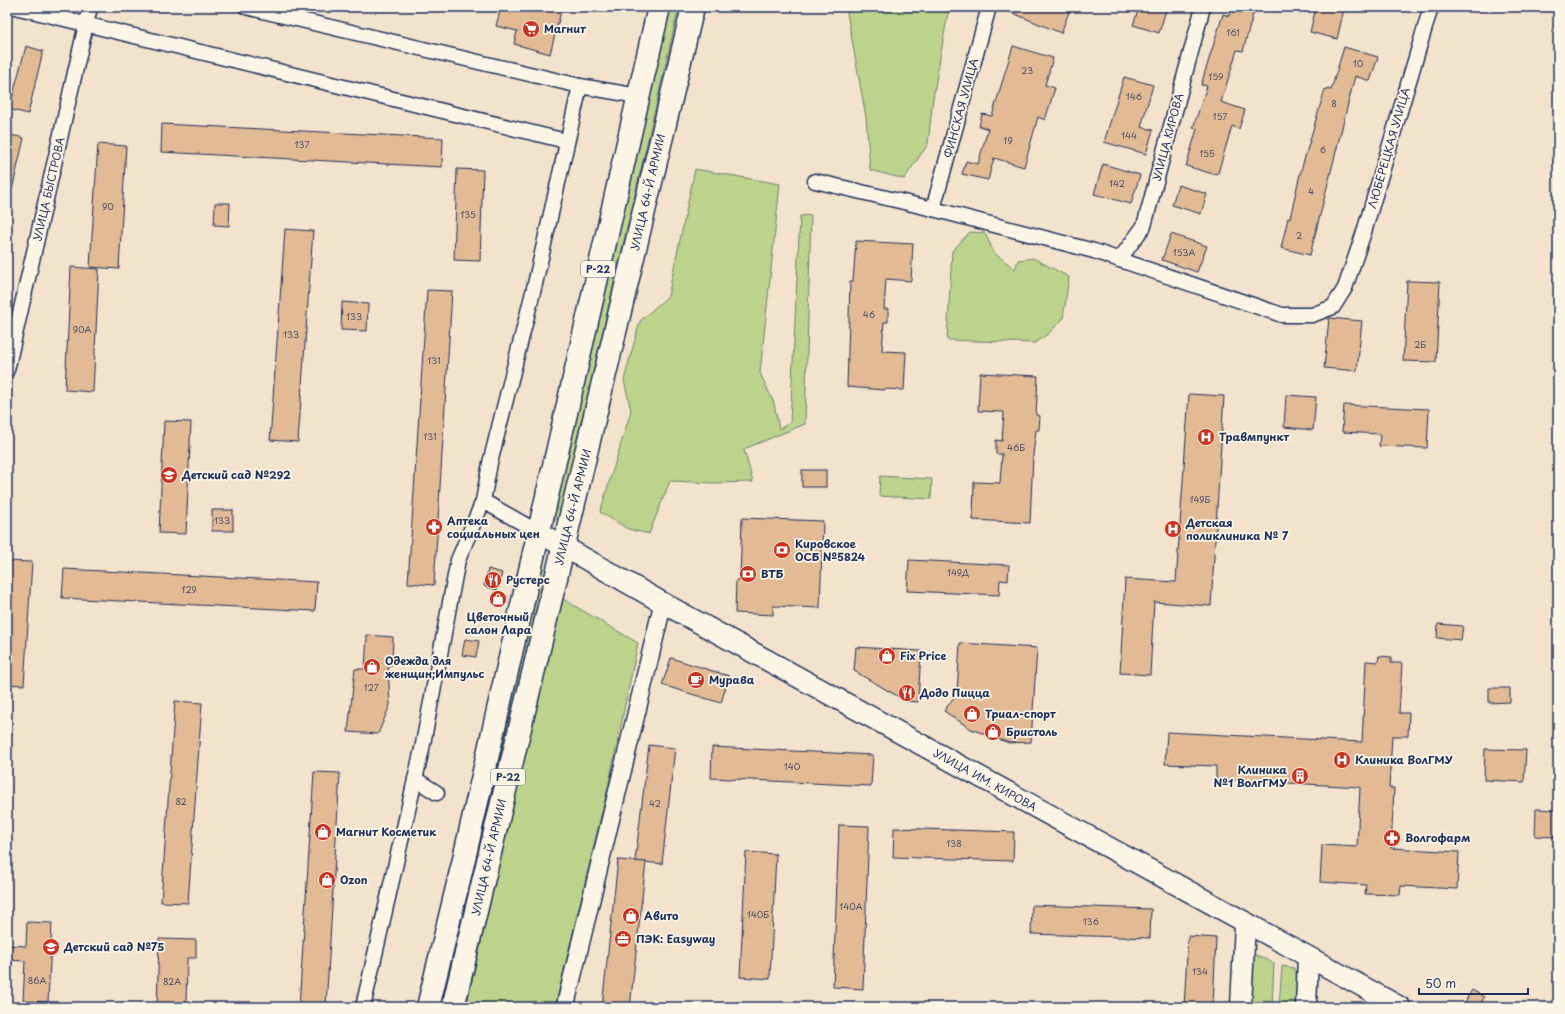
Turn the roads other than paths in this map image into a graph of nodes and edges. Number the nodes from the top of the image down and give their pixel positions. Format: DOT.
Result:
graph roads {
  1 [pos="15,7"];
  2 [pos="90,7"];
  3 [pos="246,7"];
  4 [pos="659,7"];
  5 [pos="693,7"];
  6 [pos="989,7"];
  7 [pos="1203,7"];
  8 [pos="1431,7"];
  9 [pos="86,23"];
  10 [pos="580,86"];
  11 [pos="638,96"];
  12 [pos="566,141"];
  13 [pos="815,181"];
  14 [pos="933,209"];
  15 [pos="1119,260"];
  16 [pos="7,370"];
  17 [pos="482,501"];
  18 [pos="538,532"];
  19 [pos="563,547"];
  20 [pos="663,603"];
  21 [pos="415,779"];
  22 [pos="437,793"];
  23 [pos="1245,923"];
  24 [pos="1308,958"];
  25 [pos="363,1007"];
  26 [pos="428,1007"];
  27 [pos="453,1007"];
  28 [pos="565,1007"];
  29 [pos="1241,1007"];
  30 [pos="1306,1007"];
  31 [pos="1400,1007"];
  1 -- 9 [label="street"];
  2 -- 9 [label="street, УЛИЦА БЫСТРОВА"];
  3 -- 10 [label="street"];
  4 -- 11 [label="highway, Р-22"];
  5 -- 19 [label="highway, УЛИЦА 64-Й АРМИИ / Р-22"];
  6 -- 14 [label="street, ФИНСКАЯ УЛИЦА"];
  7 -- 15 [label="street, УЛИЦА КИРОВА"];
  8 -- 15 [label="street, ЛЮБЕРЕЦКАЯ УЛИЦА"];
  9 -- 12 [label="street"];
  9 -- 16 [label="street, УЛИЦА БЫСТРОВА"];
  10 -- 11 [label="street"];
  10 -- 12 [label="street"];
  11 -- 18 [label="highway, Р-22"];
  12 -- 17 [label="street"];
  13 -- 14 [label="street, ЛЮБЕРЕЦКАЯ УЛИЦА"];
  14 -- 15 [label="street, ЛЮБЕРЕЦКАЯ УЛИЦА"];
  17 -- 18 [label="street"];
  17 -- 21 [label="street"];
  18 -- 19 [label="main road, УЛИЦА ИМ. КИРОВА"];
  18 -- 26 [label="highway, Р-22"];
  19 -- 20 [label="main road, УЛИЦА ИМ. КИРОВА"];
  19 -- 27 [label="highway, УЛИЦА 64-Й АРМИИ / Р-22"];
  20 -- 23 [label="main road, УЛИЦА ИМ. КИРОВА"];
  20 -- 28 [label="street"];
  21 -- 22 [label="street"];
  21 -- 25 [label="street"];
  23 -- 24 [label="main road, УЛИЦА ИМ. КИРОВА"];
  23 -- 29 [label="main road"];
  24 -- 30 [label="main road"];
  24 -- 31 [label="main road, УЛИЦА ИМ. КИРОВА"];
}
